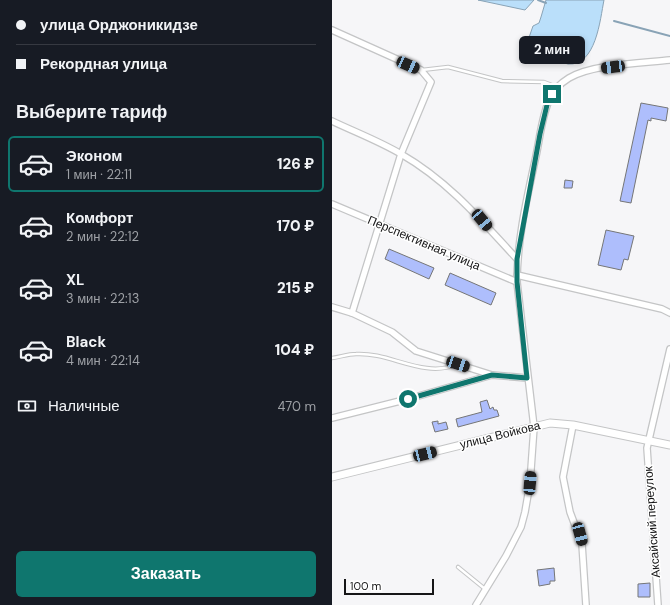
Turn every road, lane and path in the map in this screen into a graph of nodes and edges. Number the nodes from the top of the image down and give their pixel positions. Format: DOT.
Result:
graph roads {
  1 [pos="332,30"];
  2 [pos="670,60"];
  3 [pos="421,70"];
  4 [pos="557,87"];
  5 [pos="332,121"];
  6 [pos="401,154"];
  7 [pos="332,204"];
  8 [pos="379,223"];
  9 [pos="517,259"];
  10 [pos="517,275"];
  11 [pos="517,282"];
  12 [pos="332,307"];
  13 [pos="352,313"];
  14 [pos="670,313"];
  15 [pos="670,349"];
  16 [pos="332,358"];
  17 [pos="458,364"];
  18 [pos="492,375"];
  19 [pos="527,378"];
  20 [pos="332,418"];
  21 [pos="573,425"];
  22 [pos="534,426"];
  23 [pos="648,439"];
  24 [pos="670,445"];
  25 [pos="332,477"];
  26 [pos="458,567"];
  27 [pos="486,589"];
  28 [pos="476,605"];
  29 [pos="586,605"];
  30 [pos="658,605"];
  1 -- 3 [label="street"];
  2 -- 4 [label="street"];
  3 -- 4 [label="lane"];
  3 -- 6 [label="street"];
  4 -- 9 [label="street"];
  5 -- 6 [label="street"];
  6 -- 8 [label="street"];
  6 -- 9 [label="street"];
  7 -- 8 [label="street, Перспективная улица"];
  8 -- 11 [label="street, Перспективная улица"];
  8 -- 13 [label="street"];
  9 -- 10 [label="street"];
  10 -- 11 [label="street"];
  10 -- 14 [label="street"];
  11 -- 19 [label="street"];
  12 -- 13 [label="street"];
  13 -- 17 [label="street"];
  15 -- 23 [label="street, Аксайский переулок"];
  16 -- 17 [label="lane"];
  17 -- 18 [label="street"];
  18 -- 19 [label="street"];
  18 -- 20 [label="street"];
  19 -- 22 [label="street"];
  21 -- 22 [label="street, улица Войкова"];
  21 -- 23 [label="street, улица Войкова"];
  21 -- 29 [label="street"];
  22 -- 25 [label="street, улица Войкова"];
  22 -- 27 [label="street"];
  23 -- 24 [label="street, улица Войкова"];
  23 -- 30 [label="street, Аксайский переулок"];
  26 -- 27 [label="lane"];
  27 -- 28 [label="street"];
}
